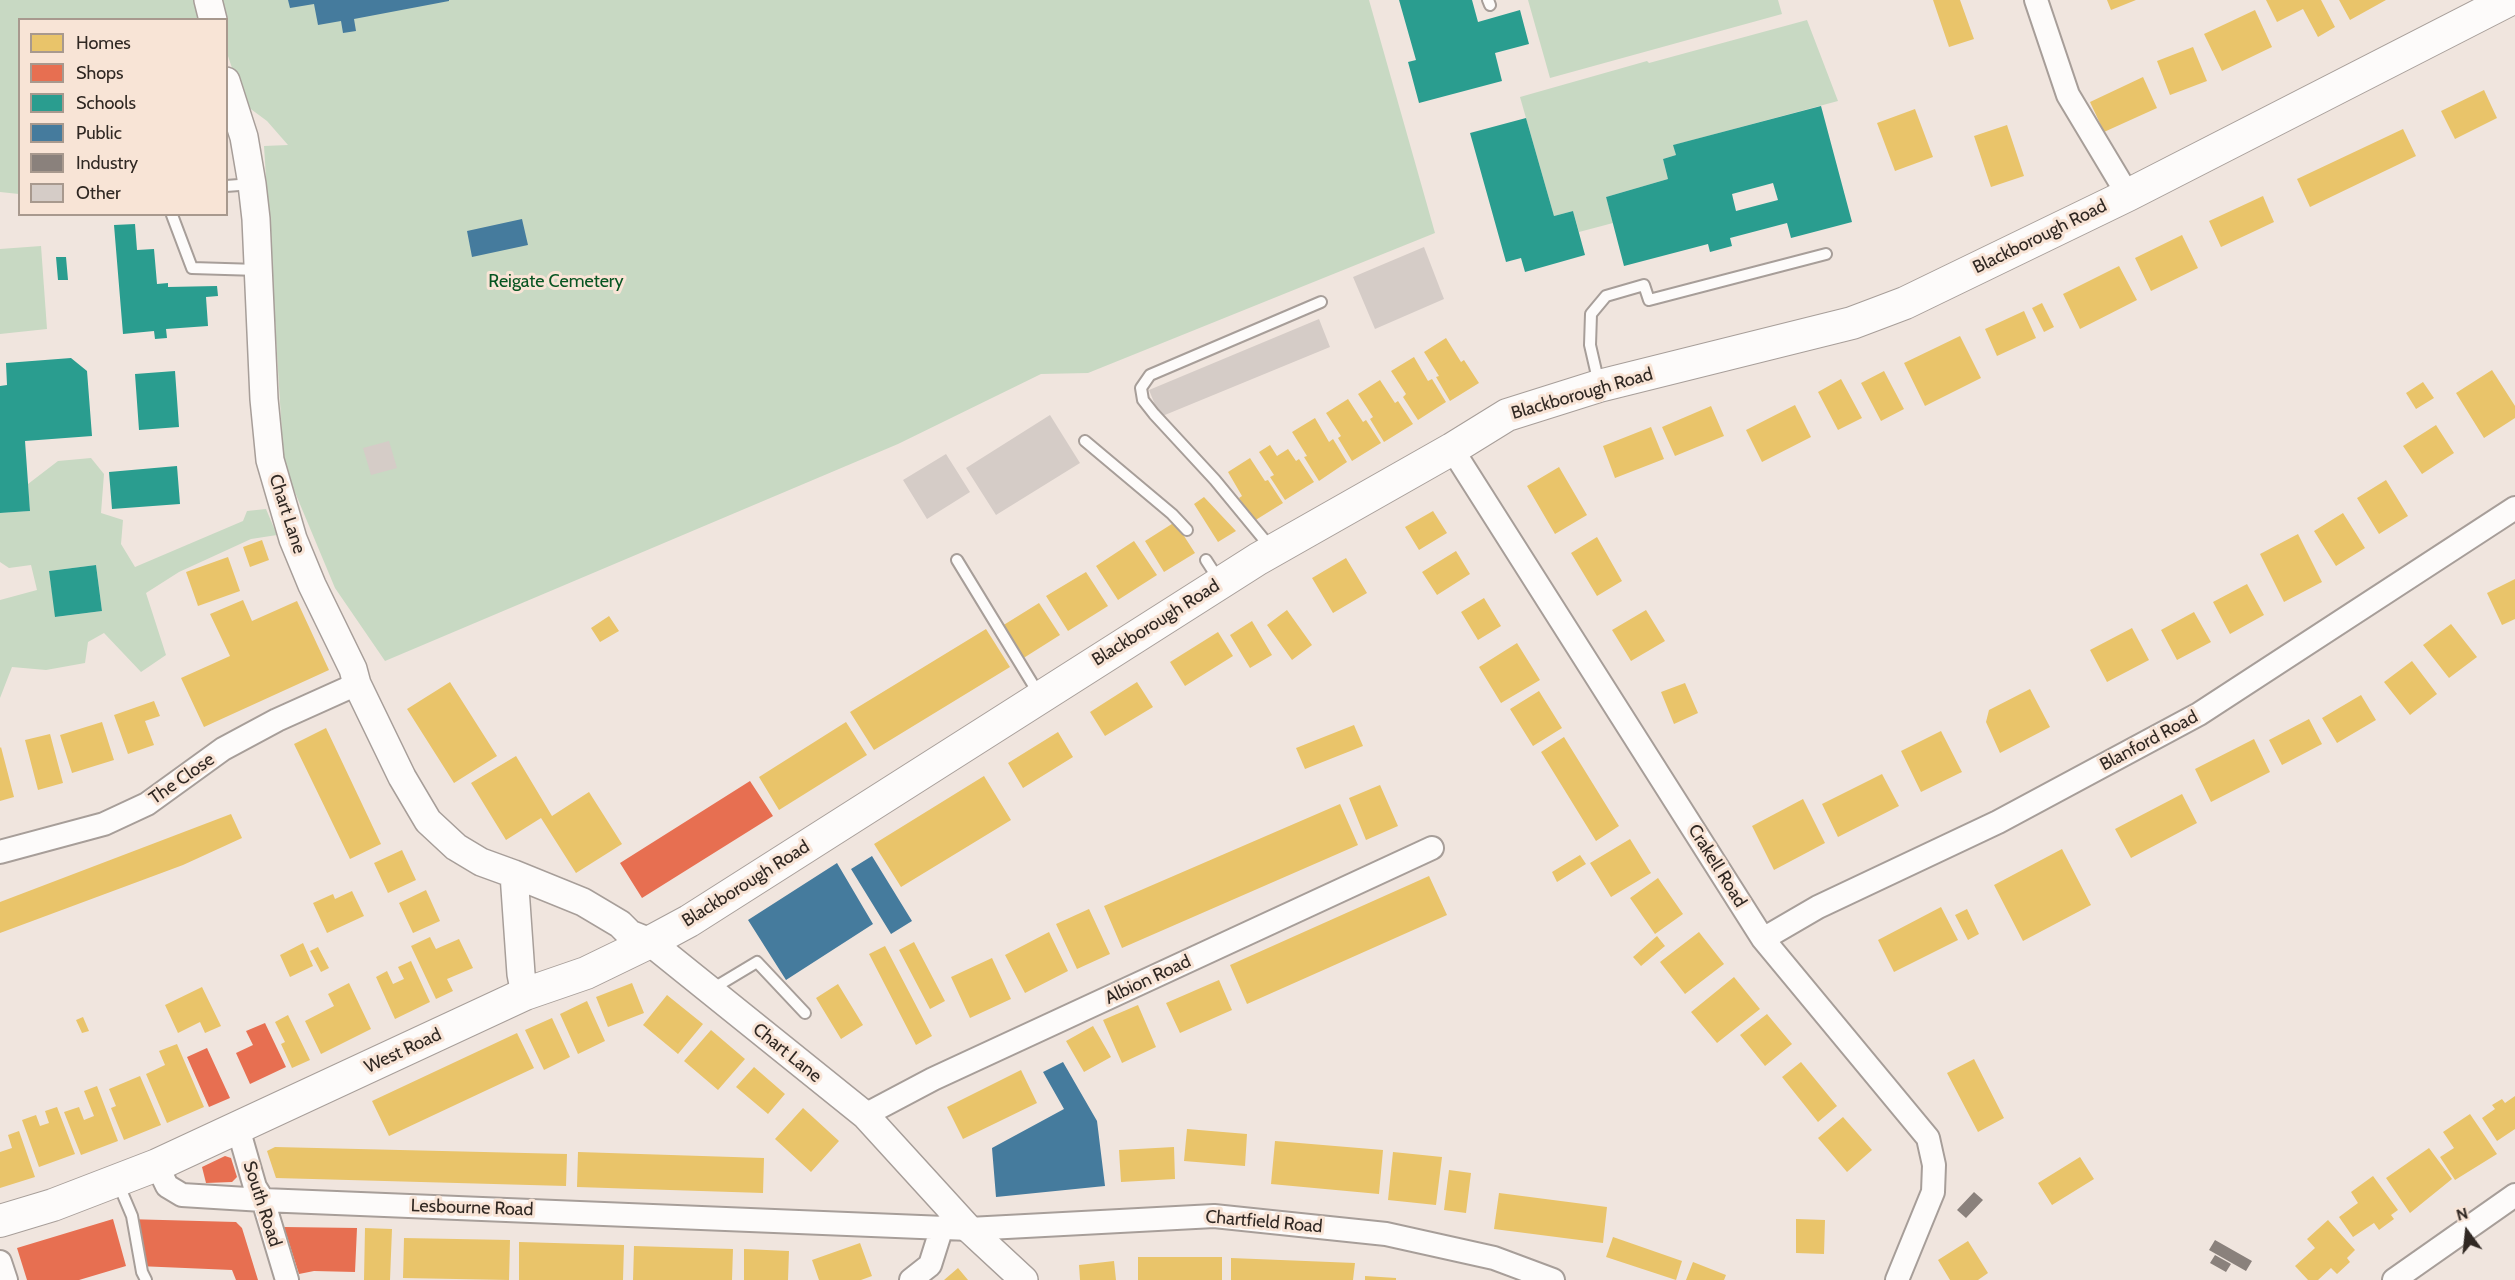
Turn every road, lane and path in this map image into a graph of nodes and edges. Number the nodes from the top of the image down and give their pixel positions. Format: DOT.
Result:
graph roads {
  1 [pos="208,0"];
  2 [pos="2036,0"];
  3 [pos="2509,0"];
  4 [pos="212,18"];
  5 [pos="228,87"];
  6 [pos="239,185"];
  7 [pos="2128,195"];
  8 [pos="171,216"];
  9 [pos="1826,254"];
  10 [pos="258,270"];
  11 [pos="1321,302"];
  12 [pos="1599,386"];
  13 [pos="1085,441"];
  14 [pos="1452,449"];
  15 [pos="2515,508"];
  16 [pos="1187,530"];
  17 [pos="1273,550"];
  18 [pos="957,560"];
  19 [pos="357,684"];
  20 [pos="1041,697"];
  21 [pos="1432,848"];
  22 [pos="0,852"];
  23 [pos="514,874"];
  24 [pos="1763,939"];
  25 [pos="650,942"];
  26 [pos="709,991"];
  27 [pos="525,994"];
  28 [pos="805,1013"];
  29 [pos="865,1115"];
  30 [pos="238,1128"];
  31 [pos="157,1165"];
  32 [pos="117,1181"];
  33 [pos="2515,1195"];
  34 [pos="263,1200"];
  35 [pos="0,1221"];
  36 [pos="942,1227"];
  37 [pos="969,1229"];
  38 [pos="0,1262"];
  39 [pos="6,1280"];
  40 [pos="146,1280"];
  41 [pos="287,1280"];
  42 [pos="911,1280"];
  43 [pos="1024,1280"];
  44 [pos="1553,1280"];
  45 [pos="1897,1280"];
  46 [pos="2394,1280"];
  1 -- 4 [label="street"];
  2 -- 7 [label="street"];
  3 -- 7 [label="main road, Blackborough Road"];
  5 -- 6 [label="street, Chart Lane"];
  6 -- 10 [label="street, Chart Lane"];
  7 -- 12 [label="main road, Blackborough Road"];
  8 -- 10 [label="lane"];
  9 -- 12 [label="lane"];
  10 -- 19 [label="street, Chart Lane"];
  11 -- 17 [label="lane"];
  12 -- 14 [label="main road, Blackborough Road"];
  13 -- 16 [label="lane"];
  14 -- 17 [label="main road, Blackborough Road"];
  14 -- 24 [label="street, Crakell Road"];
  15 -- 24 [label="street, Blanford Road"];
  17 -- 20 [label="main road, Blackborough Road"];
  18 -- 20 [label="lane"];
  19 -- 22 [label="street, The Close"];
  19 -- 23 [label="street, Chart Lane"];
  20 -- 25 [label="main road, Blackborough Road"];
  21 -- 29 [label="street, Albion Road"];
  23 -- 25 [label="street, Chart Lane"];
  23 -- 27 [label="street"];
  24 -- 45 [label="street, Crakell Road"];
  25 -- 26 [label="street, Chart Lane"];
  25 -- 27 [label="main road, West Road"];
  26 -- 28 [label="lane"];
  26 -- 29 [label="street, Chart Lane"];
  27 -- 30 [label="main road, West Road"];
  29 -- 37 [label="street, Chart Lane"];
  30 -- 31 [label="main road, West Road"];
  30 -- 34 [label="street, South Road"];
  31 -- 32 [label="main road"];
  31 -- 34 [label="street, Lesbourne Road"];
  32 -- 35 [label="main road"];
  32 -- 40 [label="lane"];
  33 -- 46 [label="street"];
  34 -- 36 [label="street, Lesbourne Road"];
  34 -- 41 [label="street, South Road"];
  36 -- 37 [label="street, Lesbourne Road"];
  36 -- 42 [label="street"];
  37 -- 43 [label="street, Chart Lane"];
  37 -- 44 [label="street, Chartfield Road"];
  38 -- 39 [label="street"];
}
